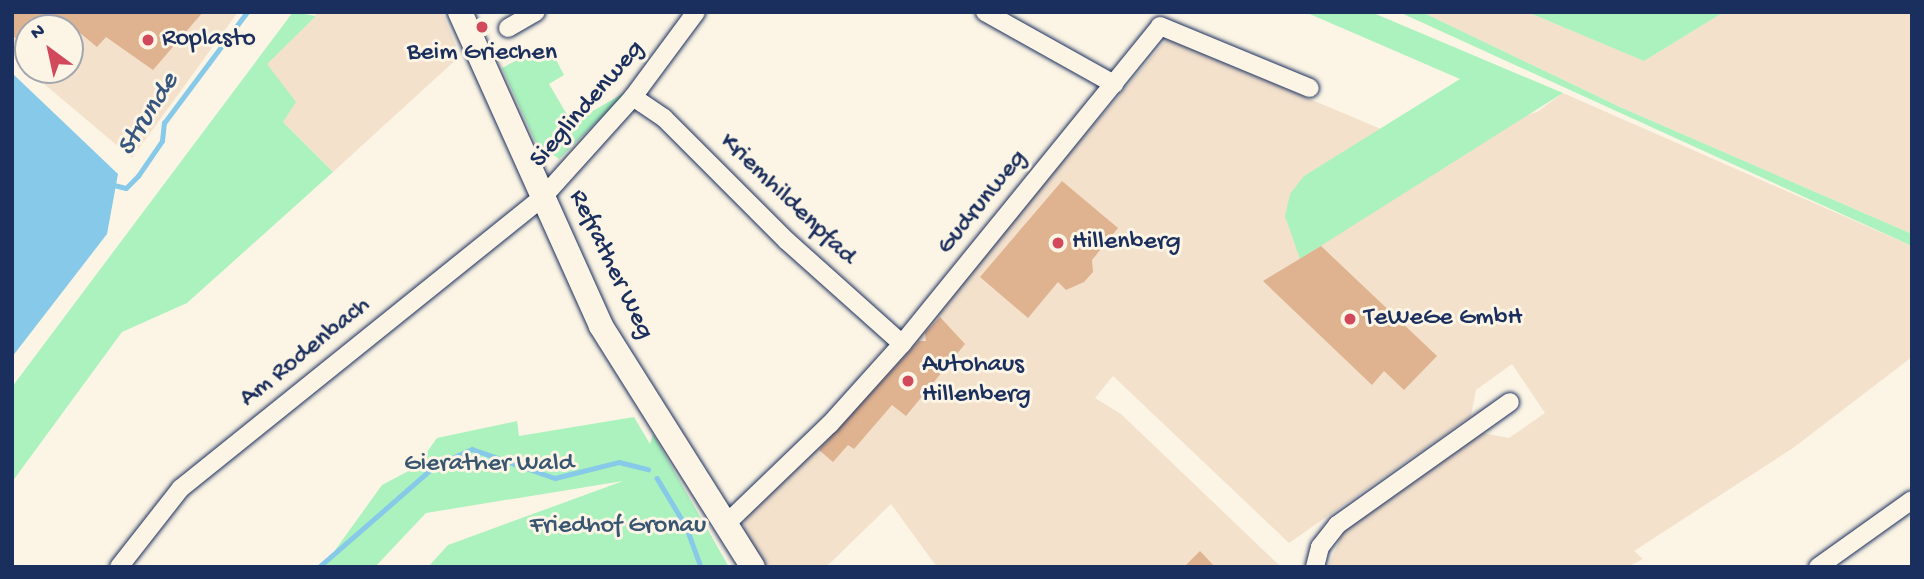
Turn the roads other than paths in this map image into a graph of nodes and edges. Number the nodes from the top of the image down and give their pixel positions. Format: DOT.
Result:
graph roads {
  1 [pos="460,12"];
  2 [pos="536,12"];
  3 [pos="696,12"];
  4 [pos="985,12"];
  5 [pos="508,28"];
  6 [pos="1114,84"];
  7 [pos="1310,88"];
  8 [pos="633,97"];
  9 [pos="543,197"];
  10 [pos="902,344"];
  11 [pos="1510,402"];
  12 [pos="1912,500"];
  13 [pos="728,522"];
  14 [pos="119,567"];
  15 [pos="753,567"];
  16 [pos="1315,567"];
  17 [pos="1818,567"];
  1 -- 9 [label="main road, Refrather Weg"];
  2 -- 5 [label="street"];
  3 -- 8 [label="street, Sieglindenweg"];
  4 -- 6 [label="street"];
  6 -- 7 [label="street, Gudrunweg"];
  6 -- 10 [label="street, Gudrunweg"];
  8 -- 9 [label="street, Sieglindenweg"];
  8 -- 10 [label="street, Kriemhildenpfad"];
  9 -- 13 [label="main road, Refrather Weg"];
  9 -- 14 [label="street, Am Rodenbach"];
  10 -- 13 [label="street, Gudrunweg"];
  11 -- 16 [label="street"];
  12 -- 17 [label="street"];
  13 -- 15 [label="main road, Refrather Weg"];
}
